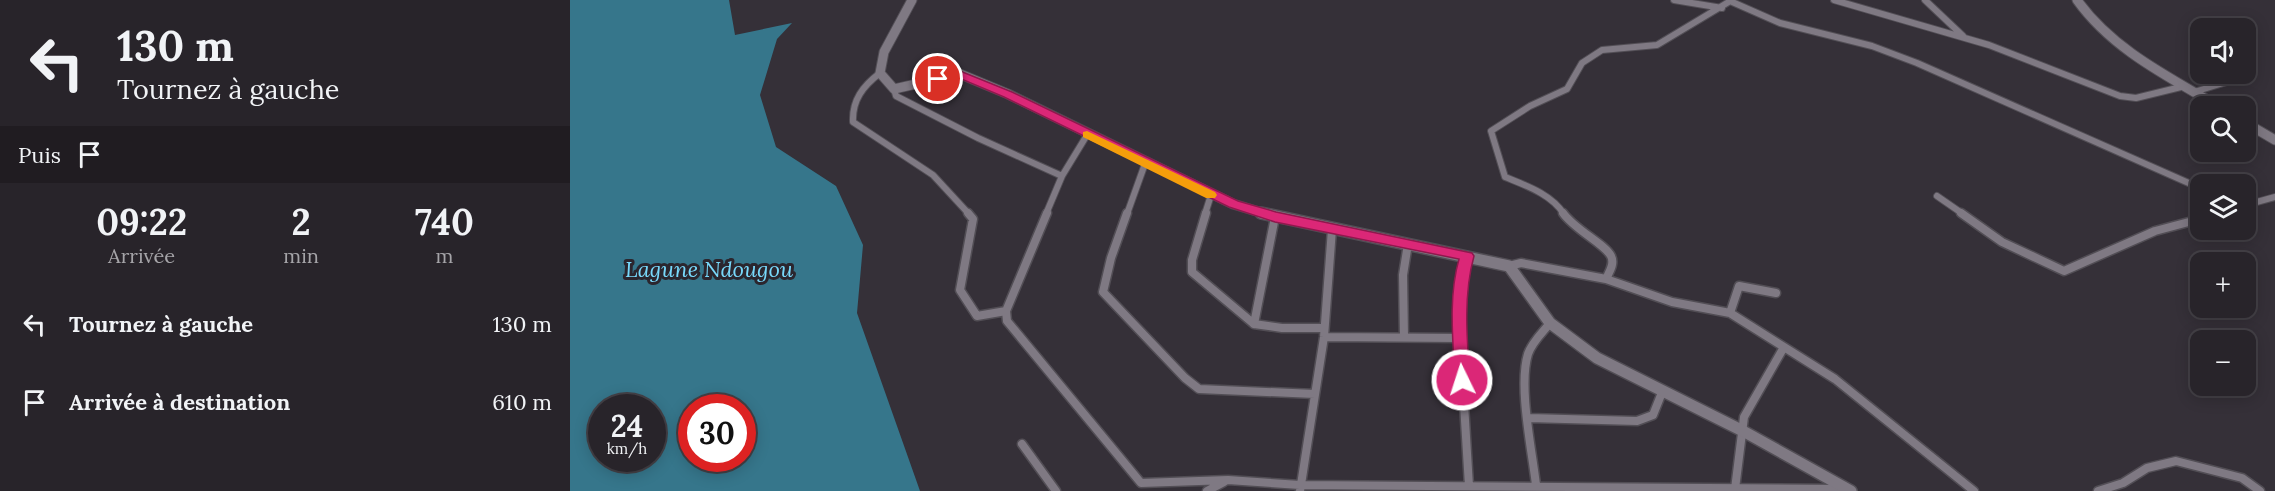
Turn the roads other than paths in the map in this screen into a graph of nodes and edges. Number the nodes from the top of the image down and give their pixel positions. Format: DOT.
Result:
graph roads {
  1 [pos="912,0"];
  2 [pos="1674,0"];
  3 [pos="1834,0"];
  4 [pos="1925,0"];
  5 [pos="2077,0"];
  6 [pos="1731,1"];
  7 [pos="1701,2"];
  8 [pos="1722,8"];
  9 [pos="1964,37"];
  10 [pos="880,74"];
  11 [pos="2220,84"];
  12 [pos="2185,86"];
  13 [pos="894,89"];
  14 [pos="2194,92"];
  15 [pos="2201,96"];
  16 [pos="2256,129"];
  17 [pos="1087,135"];
  18 [pos="2275,141"];
  19 [pos="1146,162"];
  20 [pos="1062,176"];
  21 [pos="2190,185"];
  22 [pos="1211,195"];
  23 [pos="1937,196"];
  24 [pos="2275,196"];
  25 [pos="2256,202"];
  26 [pos="1275,217"];
  27 [pos="2190,222"];
  28 [pos="1332,229"];
  29 [pos="1408,244"];
  30 [pos="1467,256"];
  31 [pos="1509,266"];
  32 [pos="1606,279"];
  33 [pos="1776,293"];
  34 [pos="1006,311"];
  35 [pos="1730,313"];
  36 [pos="1550,322"];
  37 [pos="1254,324"];
  38 [pos="1324,333"];
  39 [pos="1404,337"];
  40 [pos="1460,338"];
  41 [pos="1784,347"];
  42 [pos="1663,390"];
  43 [pos="1315,394"];
  44 [pos="1528,418"];
  45 [pos="1743,431"];
  46 [pos="1022,444"];
  47 [pos="1228,480"];
  48 [pos="1142,483"];
  49 [pos="1536,485"];
  50 [pos="1469,486"];
  51 [pos="1300,488"];
  52 [pos="1420,488"];
  53 [pos="1735,489"];
  54 [pos="1848,490"];
  55 [pos="1056,491"];
  56 [pos="1149,491"];
  57 [pos="1207,491"];
  58 [pos="1974,491"];
  59 [pos="2098,491"];
  60 [pos="2260,491"];
  1 -- 10 [label="street"];
  2 -- 7 [label="street"];
  3 -- 9 [label="street"];
  4 -- 9 [label="street"];
  5 -- 12 [label="street"];
  6 -- 8 [label="street"];
  6 -- 21 [label="street"];
  7 -- 8 [label="street"];
  8 -- 32 [label="street"];
  9 -- 12 [label="street"];
  10 -- 13 [label="street"];
  10 -- 34 [label="street"];
  11 -- 14 [label="street"];
  12 -- 14 [label="street"];
  13 -- 17 [label="street"];
  13 -- 20 [label="street"];
  14 -- 15 [label="street"];
  16 -- 18 [label="street"];
  17 -- 19 [label="street"];
  17 -- 20 [label="street"];
  19 -- 22 [label="street"];
  19 -- 43 [label="street"];
  20 -- 34 [label="street"];
  22 -- 26 [label="street"];
  22 -- 37 [label="street"];
  23 -- 27 [label="street"];
  24 -- 25 [label="street"];
  26 -- 28 [label="street"];
  26 -- 37 [label="street"];
  28 -- 29 [label="street"];
  28 -- 38 [label="street"];
  29 -- 30 [label="street"];
  29 -- 39 [label="street"];
  30 -- 31 [label="street"];
  30 -- 40 [label="street"];
  31 -- 32 [label="street"];
  31 -- 36 [label="street"];
  32 -- 35 [label="street"];
  33 -- 35 [label="street"];
  34 -- 48 [label="street"];
  35 -- 41 [label="street"];
  36 -- 42 [label="street"];
  36 -- 44 [label="street"];
  37 -- 38 [label="street"];
  38 -- 39 [label="street"];
  38 -- 43 [label="street"];
  39 -- 40 [label="street"];
  40 -- 50 [label="street"];
  41 -- 45 [label="street"];
  41 -- 58 [label="street"];
  42 -- 44 [label="street"];
  42 -- 45 [label="street"];
  43 -- 51 [label="street"];
  44 -- 49 [label="street"];
  45 -- 53 [label="street"];
  45 -- 54 [label="street"];
  46 -- 55 [label="street"];
  47 -- 48 [label="street"];
  47 -- 51 [label="street"];
  47 -- 57 [label="street"];
  48 -- 56 [label="street"];
  49 -- 50 [label="street"];
  49 -- 53 [label="street"];
  50 -- 52 [label="street"];
  51 -- 52 [label="street"];
  53 -- 54 [label="street"];
  59 -- 60 [label="street"];
}
